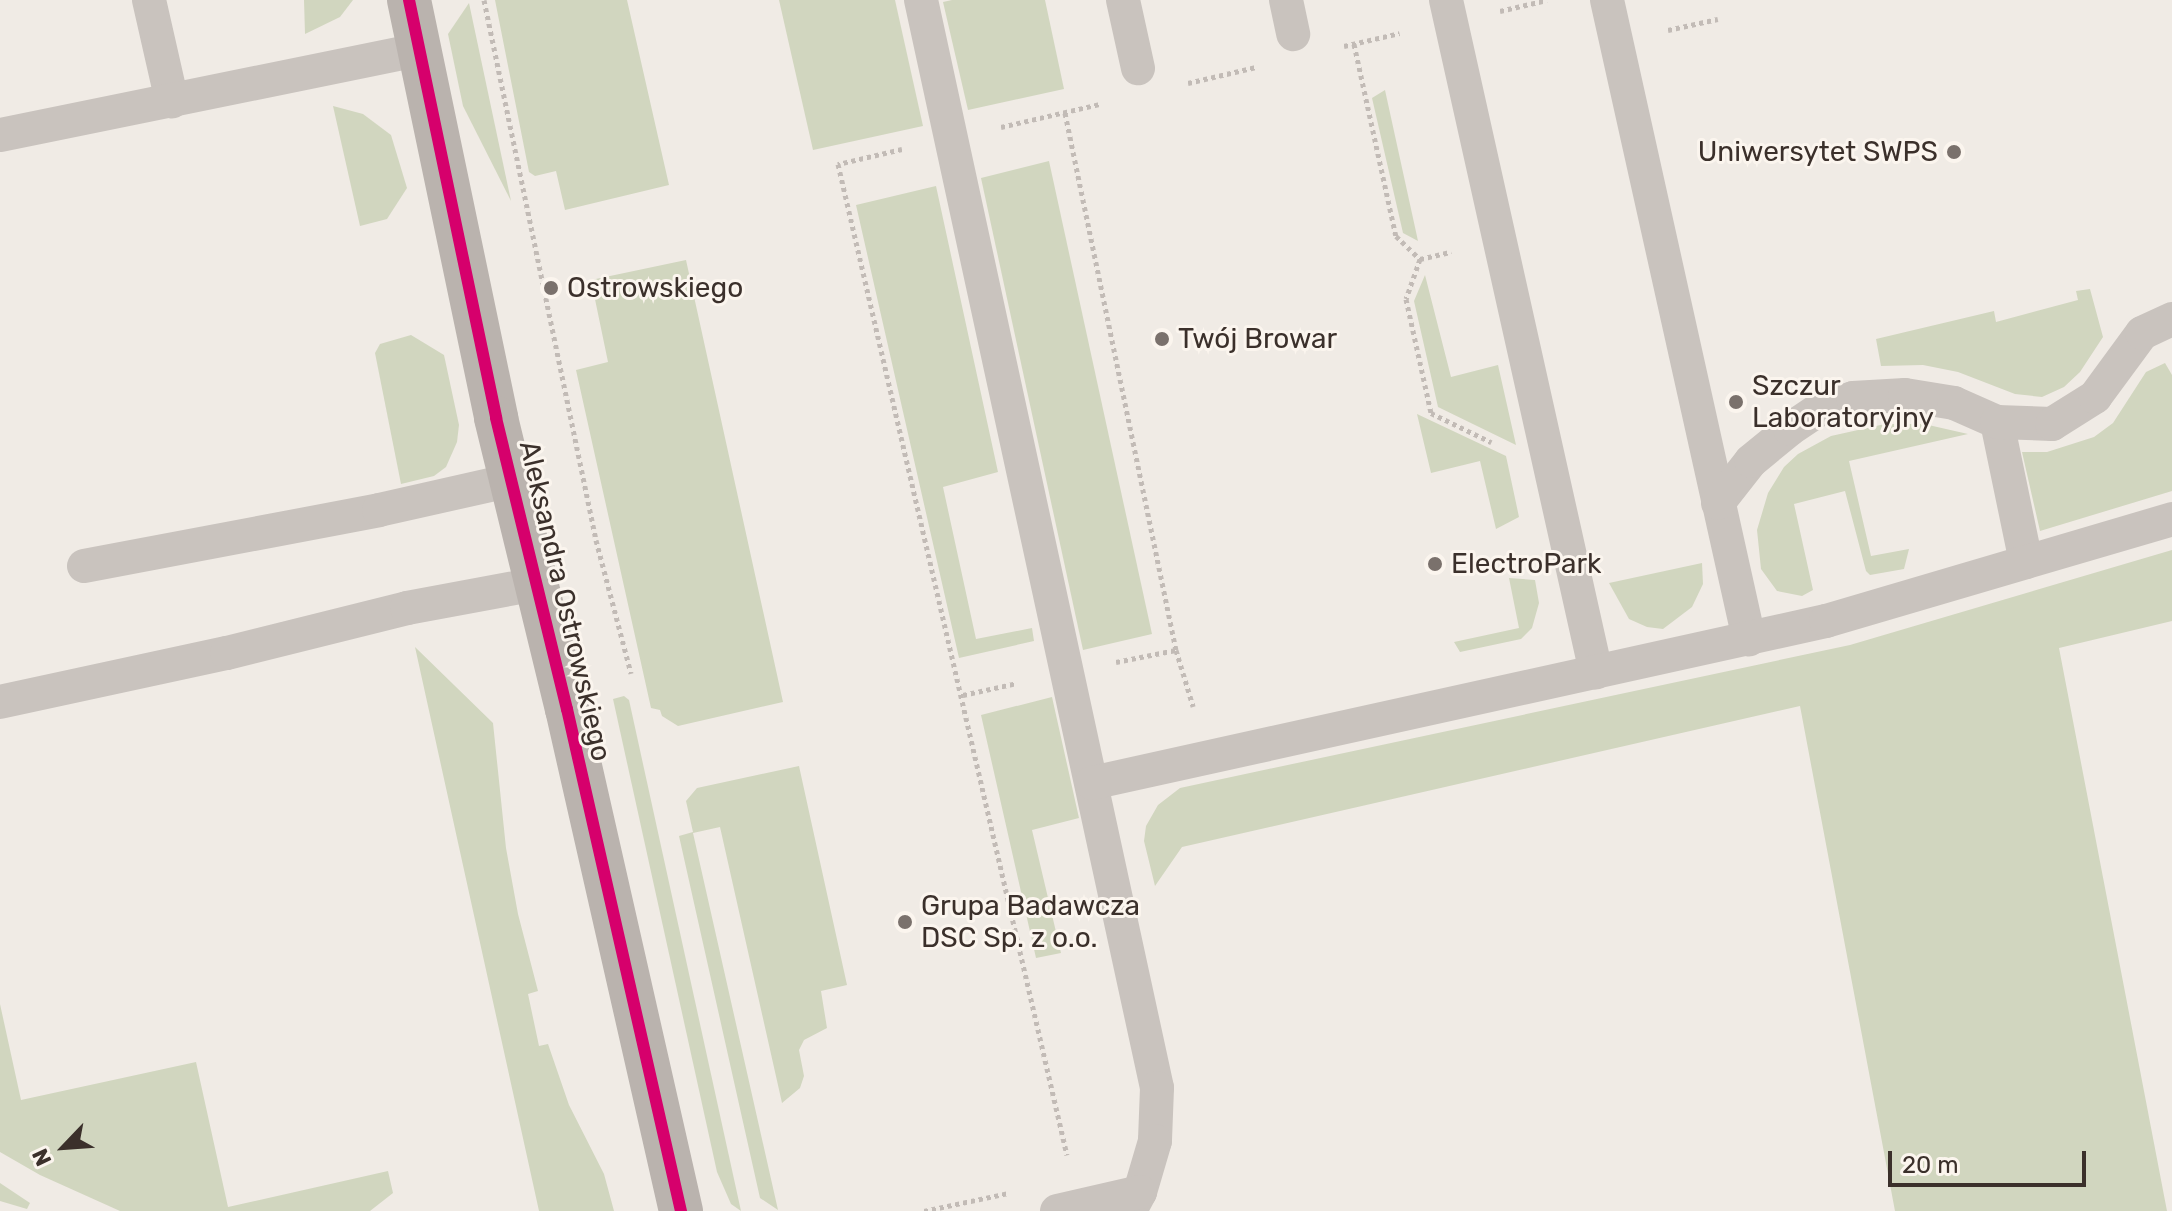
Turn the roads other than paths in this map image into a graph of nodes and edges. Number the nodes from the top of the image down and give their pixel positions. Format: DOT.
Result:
graph roads {
  1 [pos="149,0"];
  2 [pos="409,0"];
  3 [pos="921,0"];
  4 [pos="1123,0"];
  5 [pos="1286,0"];
  6 [pos="1607,0"];
  7 [pos="1449,11"];
  8 [pos="1293,34"];
  9 [pos="419,50"];
  10 [pos="1138,68"];
  11 [pos="172,101"];
  12 [pos="0,135"];
  13 [pos="2172,319"];
  14 [pos="1997,422"];
  15 [pos="512,480"];
  16 [pos="1718,503"];
  17 [pos="2172,519"];
  18 [pos="2026,562"];
  19 [pos="84,566"];
  20 [pos="537,584"];
  21 [pos="1749,639"];
  22 [pos="1596,672"];
  23 [pos="0,702"];
  24 [pos="1092,783"];
  25 [pos="1135,1202"];
  26 [pos="681,1211"];
  27 [pos="1057,1211"];
  1 -- 11 [label="lane"];
  2 -- 9 [label="street, Aleksandra Ostrowskiego"];
  3 -- 24 [label="lane"];
  4 -- 10 [label="lane"];
  5 -- 8 [label="lane"];
  6 -- 16 [label="lane"];
  7 -- 22 [label="lane"];
  9 -- 11 [label="lane"];
  9 -- 15 [label="street, Aleksandra Ostrowskiego"];
  11 -- 12 [label="lane"];
  13 -- 14 [label="lane"];
  14 -- 16 [label="lane"];
  14 -- 18 [label="lane"];
  15 -- 19 [label="lane"];
  15 -- 20 [label="street, Aleksandra Ostrowskiego"];
  16 -- 21 [label="lane"];
  17 -- 18 [label="lane"];
  18 -- 21 [label="lane"];
  20 -- 23 [label="lane"];
  20 -- 26 [label="street, Aleksandra Ostrowskiego"];
  21 -- 22 [label="lane"];
  22 -- 24 [label="lane"];
  24 -- 25 [label="lane"];
  25 -- 27 [label="lane"];
}
